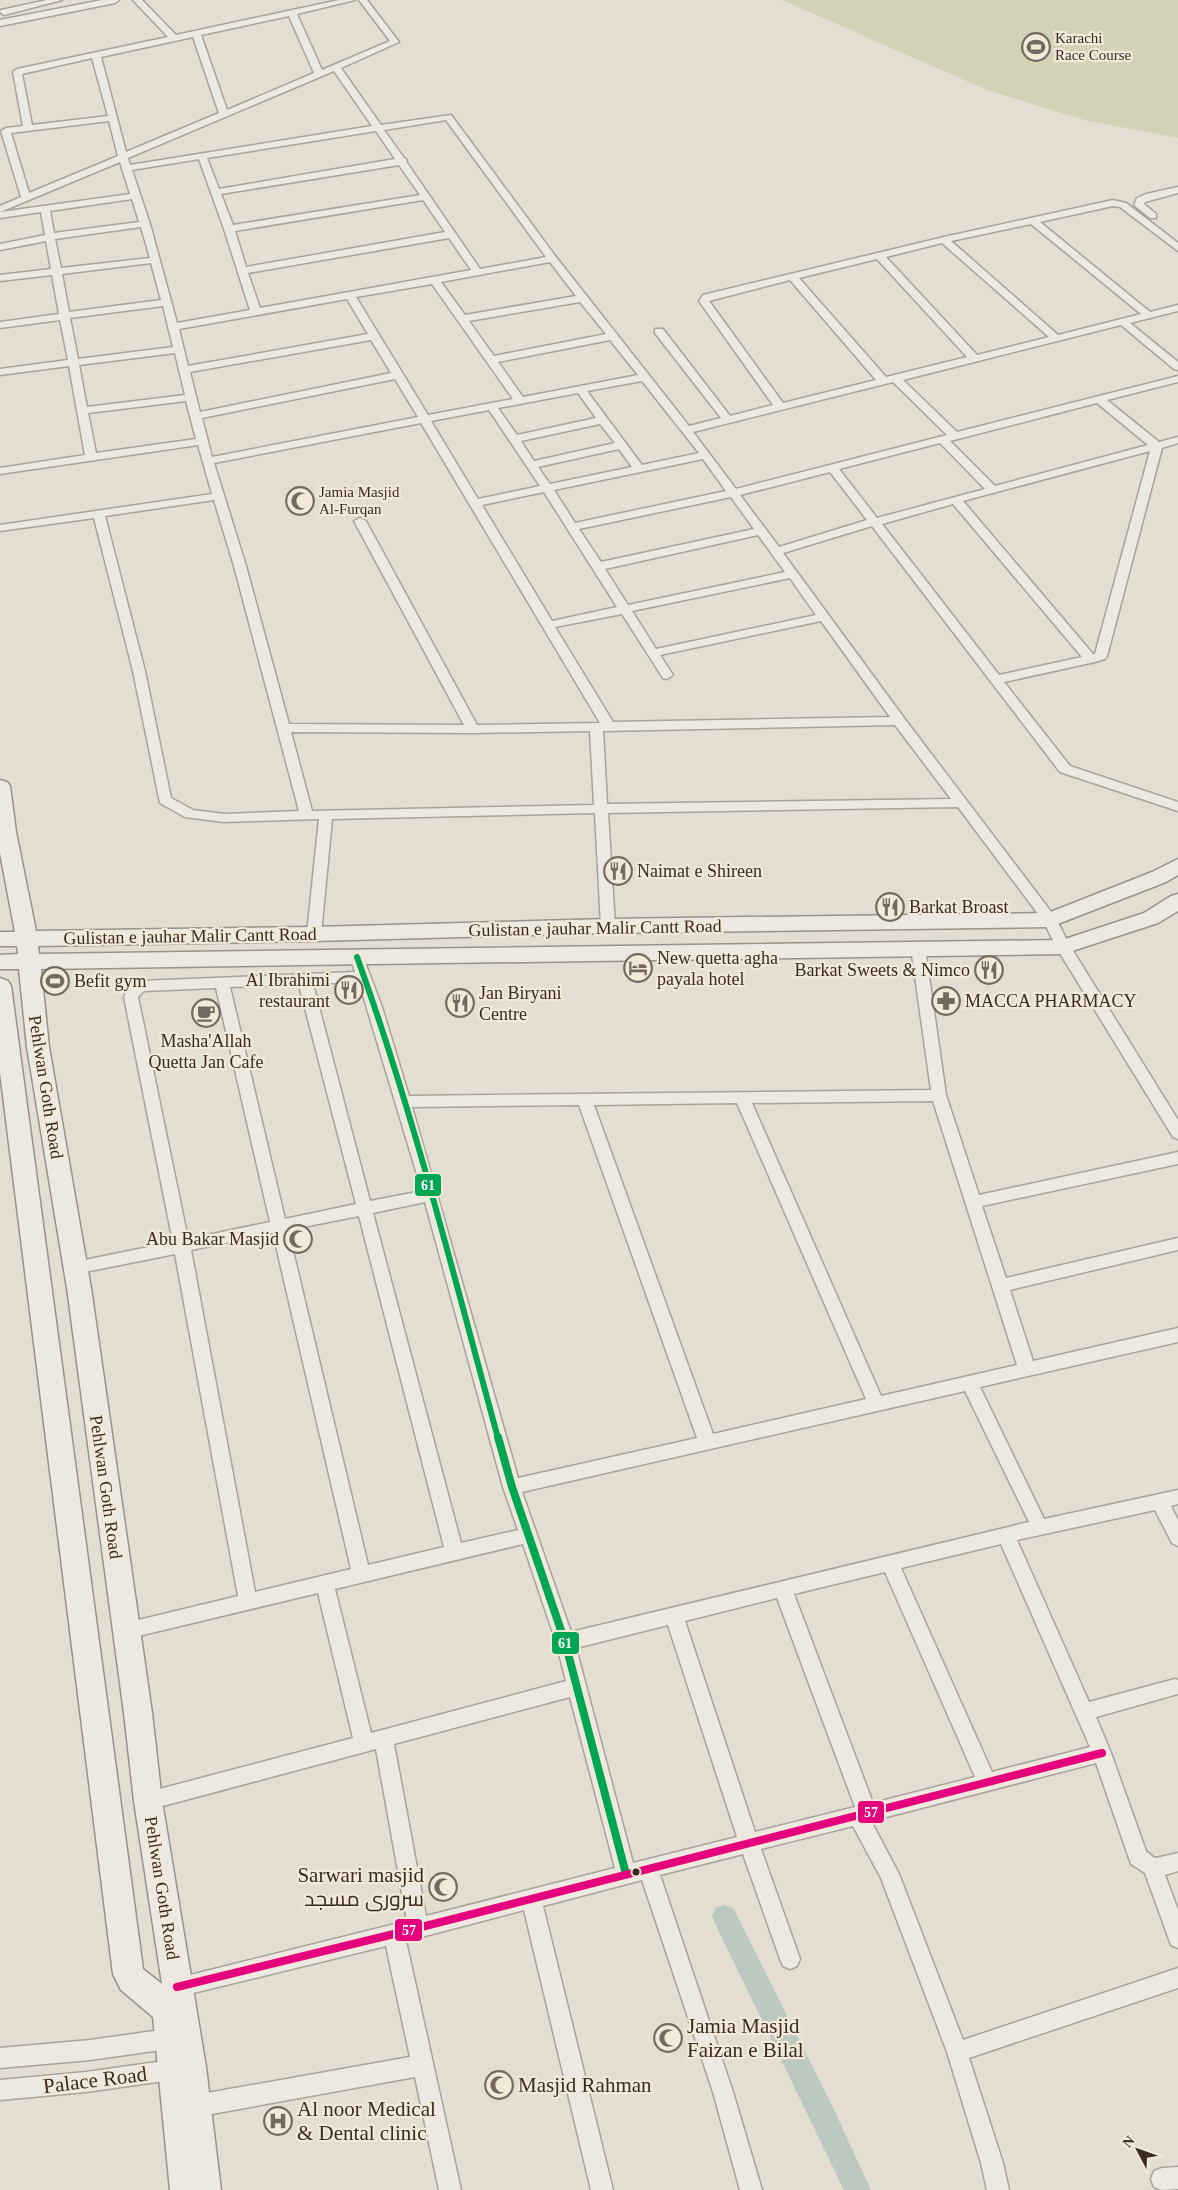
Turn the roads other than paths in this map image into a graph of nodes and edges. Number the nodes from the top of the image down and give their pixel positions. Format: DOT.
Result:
graph roads {
  1 [pos="58,0"];
  2 [pos="115,0"];
  3 [pos="137,0"];
  4 [pos="351,0"];
  5 [pos="363,0"];
  6 [pos="44,3"];
  7 [pos="0,13"];
  8 [pos="53,13"];
  9 [pos="292,13"];
  10 [pos="0,23"];
  11 [pos="196,34"];
  12 [pos="174,38"];
  13 [pos="96,55"];
  14 [pos="336,66"];
  15 [pos="320,74"];
  16 [pos="224,114"];
  17 [pos="113,118"];
  18 [pos="378,127"];
  19 [pos="28,128"];
  20 [pos="202,156"];
  21 [pos="402,161"];
  22 [pos="125,162"];
  23 [pos="1178,190"];
  24 [pos="215,192"];
  25 [pos="136,196"];
  26 [pos="427,197"];
  27 [pos="26,198"];
  28 [pos="0,210"];
  29 [pos="45,210"];
  30 [pos="0,216"];
  31 [pos="1032,220"];
  32 [pos="145,224"];
  33 [pos="229,229"];
  34 [pos="452,234"];
  35 [pos="1178,236"];
  36 [pos="50,237"];
  37 [pos="944,240"];
  38 [pos="0,247"];
  39 [pos="1178,248"];
  40 [pos="880,256"];
  41 [pos="552,259"];
  42 [pos="155,260"];
  43 [pos="56,270"];
  44 [pos="242,271"];
  45 [pos="478,273"];
  46 [pos="792,277"];
  47 [pos="0,278"];
  48 [pos="435,281"];
  49 [pos="351,297"];
  50 [pos="583,298"];
  51 [pos="166,302"];
  52 [pos="1178,308"];
  53 [pos="256,313"];
  54 [pos="65,315"];
  55 [pos="1148,316"];
  56 [pos="462,319"];
  57 [pos="1123,322"];
  58 [pos="0,325"];
  59 [pos="174,327"];
  60 [pos="658,331"];
  61 [pos="374,336"];
  62 [pos="614,336"];
  63 [pos="1056,338"];
  64 [pos="179,349"];
  65 [pos="975,358"];
  66 [pos="491,360"];
  67 [pos="73,363"];
  68 [pos="1178,367"];
  69 [pos="185,370"];
  70 [pos="0,372"];
  71 [pos="397,374"];
  72 [pos="644,378"];
  73 [pos="895,378"];
  74 [pos="1178,378"];
  75 [pos="883,381"];
  76 [pos="581,390"];
  77 [pos="191,397"];
  78 [pos="1099,399"];
  79 [pos="520,401"];
  80 [pos="492,406"];
  81 [pos="780,406"];
  82 [pos="82,412"];
  83 [pos="196,416"];
  84 [pos="424,420"];
  85 [pos="603,420"];
  86 [pos="728,420"];
  87 [pos="687,430"];
  88 [pos="955,436"];
  89 [pos="514,439"];
  90 [pos="942,439"];
  91 [pos="202,440"];
  92 [pos="1178,440"];
  93 [pos="622,445"];
  94 [pos="1157,446"];
  95 [pos="706,455"];
  96 [pos="91,457"];
  97 [pos="208,461"];
  98 [pos="532,465"];
  99 [pos="832,468"];
  100 [pos="639,469"];
  101 [pos="0,471"];
  102 [pos="547,488"];
  103 [pos="992,490"];
  104 [pos="733,493"];
  105 [pos="219,496"];
  106 [pos="956,500"];
  107 [pos="474,503"];
  108 [pos="99,514"];
  109 [pos="360,521"];
  110 [pos="874,522"];
  111 [pos="571,527"];
  112 [pos="0,528"];
  113 [pos="763,531"];
  114 [pos="777,551"];
  115 [pos="596,567"];
  116 [pos="794,574"];
  117 [pos="624,609"];
  118 [pos="824,617"];
  119 [pos="549,626"];
  120 [pos="653,653"];
  121 [pos="1091,659"];
  122 [pos="667,675"];
  123 [pos="996,680"];
  124 [pos="899,720"];
  125 [pos="602,725"];
  126 [pos="284,728"];
  127 [pos="474,728"];
  128 [pos="0,786"];
  129 [pos="962,803"];
  130 [pos="1178,807"];
  131 [pos="601,808"];
  132 [pos="326,814"];
  133 [pos="307,815"];
  134 [pos="1178,866"];
  135 [pos="1178,901"];
  136 [pos="1050,920"];
  137 [pos="608,926"];
  138 [pos="314,934"];
  139 [pos="0,939"];
  140 [pos="1063,947"];
  141 [pos="918,948"];
  142 [pos="28,949"];
  143 [pos="357,957"];
  144 [pos="0,962"];
  145 [pos="365,977"];
  146 [pos="305,980"];
  147 [pos="222,983"];
  148 [pos="0,986"];
  149 [pos="939,1095"];
  150 [pos="742,1098"];
  151 [pos="585,1100"];
  152 [pos="404,1102"];
  153 [pos="1178,1134"];
  154 [pos="1178,1158"];
  155 [pos="431,1195"];
  156 [pos="974,1202"];
  157 [pos="366,1208"];
  158 [pos="278,1226"];
  159 [pos="1178,1244"];
  160 [pos="182,1246"];
  161 [pos="75,1268"];
  162 [pos="1000,1286"];
  163 [pos="1178,1335"];
  164 [pos="1027,1369"];
  165 [pos="969,1382"];
  166 [pos="876,1404"];
  167 [pos="707,1441"];
  168 [pos="512,1486"];
  169 [pos="1178,1498"];
  170 [pos="1160,1502"];
  171 [pos="1040,1528"];
  172 [pos="528,1535"];
  173 [pos="1006,1535"];
  174 [pos="1178,1538"];
  175 [pos="454,1552"];
  176 [pos="890,1563"];
  177 [pos="361,1574"];
  178 [pos="325,1583"];
  179 [pos="783,1589"];
  180 [pos="248,1602"];
  181 [pos="674,1615"];
  182 [pos="126,1630"];
  183 [pos="565,1642"];
  184 [pos="576,1687"];
  185 [pos="1175,1687"];
  186 [pos="1084,1712"];
  187 [pos="384,1738"];
  188 [pos="364,1744"];
  189 [pos="1102,1753"];
  190 [pos="987,1782"];
  191 [pos="148,1801"];
  192 [pos="862,1814"];
  193 [pos="749,1842"];
  194 [pos="1178,1862"];
  195 [pos="1152,1868"];
  196 [pos="648,1869"];
  197 [pos="626,1874"];
  198 [pos="531,1899"];
  199 [pos="418,1928"];
  200 [pos="394,1934"];
  201 [pos="1178,1938"];
  202 [pos="790,1959"];
  203 [pos="1178,1978"];
  204 [pos="178,1987"];
  205 [pos="178,2037"];
  206 [pos="957,2052"];
  207 [pos="0,2058"];
  208 [pos="422,2065"];
  209 [pos="182,2068"];
  210 [pos="0,2090"];
  211 [pos="187,2108"];
  212 [pos="186,2190"];
  213 [pos="205,2190"];
  214 [pos="450,2190"];
  215 [pos="602,2190"];
  216 [pos="750,2190"];
  217 [pos="998,2190"];
  1 -- 6 [label="street"];
  2 -- 8 [label="street"];
  3 -- 12 [label="street"];
  4 -- 9 [label="street"];
  5 -- 14 [label="street"];
  6 -- 7 [label="street"];
  6 -- 8 [label="street"];
  8 -- 10 [label="street"];
  9 -- 11 [label="street"];
  9 -- 15 [label="street"];
  11 -- 12 [label="street"];
  11 -- 16 [label="street"];
  12 -- 13 [label="street"];
  13 -- 17 [label="street"];
  13 -- 19 [label="street"];
  14 -- 15 [label="street"];
  14 -- 18 [label="street"];
  15 -- 16 [label="street"];
  16 -- 22 [label="street"];
  17 -- 19 [label="street"];
  17 -- 22 [label="street"];
  18 -- 20 [label="street"];
  18 -- 21 [label="street"];
  18 -- 41 [label="street"];
  19 -- 27 [label="street"];
  20 -- 22 [label="street"];
  20 -- 24 [label="street"];
  21 -- 24 [label="street"];
  21 -- 26 [label="street"];
  22 -- 25 [label="street"];
  22 -- 27 [label="street"];
  23 -- 35 [label="street"];
  24 -- 33 [label="street"];
  25 -- 29 [label="street"];
  25 -- 32 [label="street"];
  26 -- 33 [label="street"];
  26 -- 34 [label="street"];
  27 -- 28 [label="street"];
  29 -- 30 [label="street"];
  29 -- 36 [label="street"];
  31 -- 37 [label="street"];
  31 -- 39 [label="street"];
  31 -- 55 [label="street"];
  32 -- 36 [label="street"];
  32 -- 42 [label="street"];
  33 -- 44 [label="street"];
  34 -- 44 [label="street"];
  34 -- 45 [label="street"];
  36 -- 38 [label="street"];
  36 -- 43 [label="street"];
  37 -- 40 [label="street"];
  37 -- 63 [label="street"];
  40 -- 46 [label="street"];
  40 -- 65 [label="street"];
  41 -- 45 [label="street"];
  41 -- 50 [label="street"];
  42 -- 43 [label="street"];
  42 -- 51 [label="street"];
  43 -- 47 [label="street"];
  43 -- 54 [label="street"];
  44 -- 53 [label="street"];
  45 -- 48 [label="street"];
  46 -- 75 [label="street"];
  46 -- 81 [label="street"];
  48 -- 49 [label="street"];
  48 -- 56 [label="street"];
  49 -- 53 [label="street"];
  49 -- 61 [label="street"];
  50 -- 56 [label="street"];
  50 -- 62 [label="street"];
  51 -- 54 [label="street"];
  51 -- 59 [label="street"];
  52 -- 55 [label="street"];
  53 -- 59 [label="street"];
  54 -- 58 [label="street"];
  54 -- 67 [label="street"];
  55 -- 57 [label="street"];
  56 -- 66 [label="street"];
  57 -- 63 [label="street"];
  57 -- 68 [label="street"];
  59 -- 64 [label="street"];
  60 -- 86 [label="street"];
  61 -- 69 [label="street"];
  61 -- 71 [label="street"];
  62 -- 66 [label="street"];
  62 -- 72 [label="street"];
  63 -- 65 [label="street"];
  64 -- 67 [label="street"];
  64 -- 69 [label="street"];
  65 -- 73 [label="street"];
  66 -- 79 [label="street"];
  67 -- 70 [label="street"];
  67 -- 82 [label="street"];
  69 -- 77 [label="street"];
  71 -- 83 [label="street"];
  71 -- 84 [label="street"];
  72 -- 76 [label="street"];
  72 -- 87 [label="street"];
  73 -- 75 [label="street"];
  73 -- 88 [label="street"];
  74 -- 78 [label="street"];
  75 -- 81 [label="street"];
  76 -- 79 [label="street"];
  76 -- 85 [label="street"];
  77 -- 82 [label="street"];
  77 -- 83 [label="street"];
  78 -- 88 [label="street"];
  78 -- 94 [label="street"];
  79 -- 80 [label="street"];
  80 -- 84 [label="street"];
  80 -- 89 [label="street"];
  81 -- 86 [label="street"];
  82 -- 96 [label="street"];
  83 -- 91 [label="street"];
  84 -- 97 [label="street"];
  84 -- 107 [label="street"];
  85 -- 89 [label="street"];
  85 -- 93 [label="street"];
  86 -- 87 [label="street"];
  87 -- 95 [label="street"];
  88 -- 90 [label="street"];
  89 -- 98 [label="street"];
  90 -- 99 [label="street"];
  90 -- 103 [label="street"];
  91 -- 96 [label="street"];
  91 -- 97 [label="street"];
  92 -- 94 [label="street"];
  93 -- 98 [label="street"];
  93 -- 100 [label="street"];
  94 -- 103 [label="street"];
  94 -- 121 [label="street"];
  95 -- 100 [label="street"];
  95 -- 104 [label="street"];
  96 -- 101 [label="street"];
  97 -- 105 [label="street"];
  98 -- 102 [label="street"];
  99 -- 104 [label="street"];
  99 -- 110 [label="street"];
  100 -- 102 [label="street"];
  102 -- 107 [label="street"];
  102 -- 111 [label="street"];
  103 -- 106 [label="street"];
  104 -- 111 [label="street"];
  104 -- 113 [label="street"];
  105 -- 108 [label="street"];
  105 -- 126 [label="street"];
  106 -- 110 [label="street"];
  106 -- 121 [label="street"];
  107 -- 119 [label="street"];
  108 -- 112 [label="street"];
  108 -- 133 [label="street"];
  109 -- 127 [label="street"];
  110 -- 114 [label="street"];
  110 -- 123 [label="street"];
  111 -- 115 [label="street"];
  113 -- 114 [label="street"];
  113 -- 115 [label="street"];
  114 -- 116 [label="street"];
  115 -- 117 [label="street"];
  116 -- 117 [label="street"];
  116 -- 118 [label="street"];
  117 -- 119 [label="street"];
  117 -- 120 [label="street"];
  118 -- 120 [label="street"];
  118 -- 124 [label="street"];
  119 -- 125 [label="street"];
  120 -- 122 [label="street"];
  121 -- 123 [label="street"];
  123 -- 130 [label="street"];
  124 -- 125 [label="street"];
  124 -- 129 [label="street"];
  125 -- 127 [label="street"];
  125 -- 131 [label="street"];
  126 -- 127 [label="street"];
  126 -- 133 [label="street"];
  128 -- 142 [label="main road, Pehlwan Goth Road"];
  129 -- 131 [label="street"];
  129 -- 136 [label="street"];
  131 -- 132 [label="street"];
  131 -- 137 [label="street"];
  132 -- 133 [label="street"];
  132 -- 138 [label="street"];
  134 -- 136 [label="main road, Gulistan e jauhar Malir Cantt Road"];
  135 -- 140 [label="main road, Gulistan e jauhar Malir Cantt Road"];
  136 -- 137 [label="main road, Gulistan e jauhar Malir Cantt Road"];
  136 -- 140 [label="street"];
  137 -- 138 [label="main road, Gulistan e jauhar Malir Cantt Road"];
  138 -- 142 [label="main road, Gulistan e jauhar Malir Cantt Road"];
  139 -- 142 [label="main road, Gulistan e jauhar Malir Cantt Road"];
  140 -- 141 [label="main road, Gulistan e jauhar Malir Cantt Road"];
  140 -- 153 [label="street"];
  141 -- 143 [label="main road, Gulistan e jauhar Malir Cantt Road"];
  141 -- 149 [label="street"];
  142 -- 143 [label="main road, Gulistan e jauhar Malir Cantt Road"];
  142 -- 144 [label="main road, Gulistan e jauhar Malir Cantt Road"];
  142 -- 161 [label="main road, Pehlwan Goth Road"];
  143 -- 145 [label="street"];
  145 -- 146 [label="street"];
  145 -- 152 [label="street"];
  146 -- 147 [label="street"];
  146 -- 157 [label="street"];
  147 -- 158 [label="street"];
  147 -- 160 [label="street"];
  148 -- 205 [label="main road, Pehlwan Goth Road"];
  149 -- 150 [label="street"];
  149 -- 156 [label="street"];
  150 -- 151 [label="street"];
  150 -- 166 [label="street"];
  151 -- 152 [label="street"];
  151 -- 167 [label="street"];
  152 -- 155 [label="street"];
  154 -- 156 [label="street"];
  155 -- 157 [label="street"];
  155 -- 168 [label="street"];
  156 -- 162 [label="street"];
  157 -- 158 [label="street"];
  157 -- 175 [label="street"];
  158 -- 160 [label="street"];
  158 -- 177 [label="street"];
  159 -- 162 [label="street"];
  160 -- 161 [label="street"];
  160 -- 180 [label="street"];
  161 -- 182 [label="main road, Pehlwan Goth Road"];
  162 -- 164 [label="street"];
  163 -- 164 [label="street"];
  164 -- 165 [label="street"];
  165 -- 166 [label="street"];
  165 -- 171 [label="street"];
  166 -- 167 [label="street"];
  167 -- 168 [label="street"];
  168 -- 172 [label="street"];
  169 -- 170 [label="street"];
  170 -- 171 [label="street"];
  170 -- 174 [label="street"];
  171 -- 173 [label="street"];
  172 -- 175 [label="street"];
  172 -- 183 [label="street"];
  173 -- 176 [label="street"];
  173 -- 186 [label="street"];
  175 -- 177 [label="street"];
  176 -- 179 [label="street"];
  176 -- 190 [label="street"];
  177 -- 178 [label="street"];
  178 -- 180 [label="street"];
  178 -- 188 [label="street"];
  179 -- 181 [label="street"];
  179 -- 192 [label="street"];
  180 -- 182 [label="street"];
  181 -- 183 [label="street"];
  181 -- 193 [label="street"];
  182 -- 191 [label="main road, Pehlwan Goth Road"];
  183 -- 184 [label="street"];
  184 -- 187 [label="street"];
  184 -- 197 [label="street"];
  185 -- 186 [label="street"];
  186 -- 189 [label="street"];
  187 -- 188 [label="street"];
  187 -- 199 [label="street"];
  188 -- 191 [label="street"];
  189 -- 190 [label="street"];
  189 -- 195 [label="street"];
  190 -- 192 [label="street"];
  191 -- 204 [label="main road, Pehlwan Goth Road"];
  192 -- 193 [label="street"];
  192 -- 206 [label="street"];
  193 -- 196 [label="street"];
  193 -- 202 [label="street"];
  194 -- 195 [label="street"];
  195 -- 201 [label="street"];
  196 -- 197 [label="street"];
  196 -- 216 [label="street"];
  197 -- 198 [label="street"];
  198 -- 199 [label="street"];
  198 -- 215 [label="street"];
  199 -- 200 [label="street"];
  200 -- 204 [label="street"];
  200 -- 208 [label="street"];
  203 -- 206 [label="street"];
  204 -- 205 [label="main road, Pehlwan Goth Road"];
  205 -- 207 [label="street, Palace Road"];
  205 -- 209 [label="main road, Pehlwan Goth Road"];
  206 -- 217 [label="street"];
  208 -- 211 [label="street"];
  208 -- 214 [label="street"];
  209 -- 210 [label="street, Palace Road"];
  209 -- 211 [label="main road, Pehlwan Goth Road"];
  211 -- 212 [label="main road, Pehlwan Goth Road"];
  211 -- 213 [label="main road, Pehlwan Goth Road"];
}
